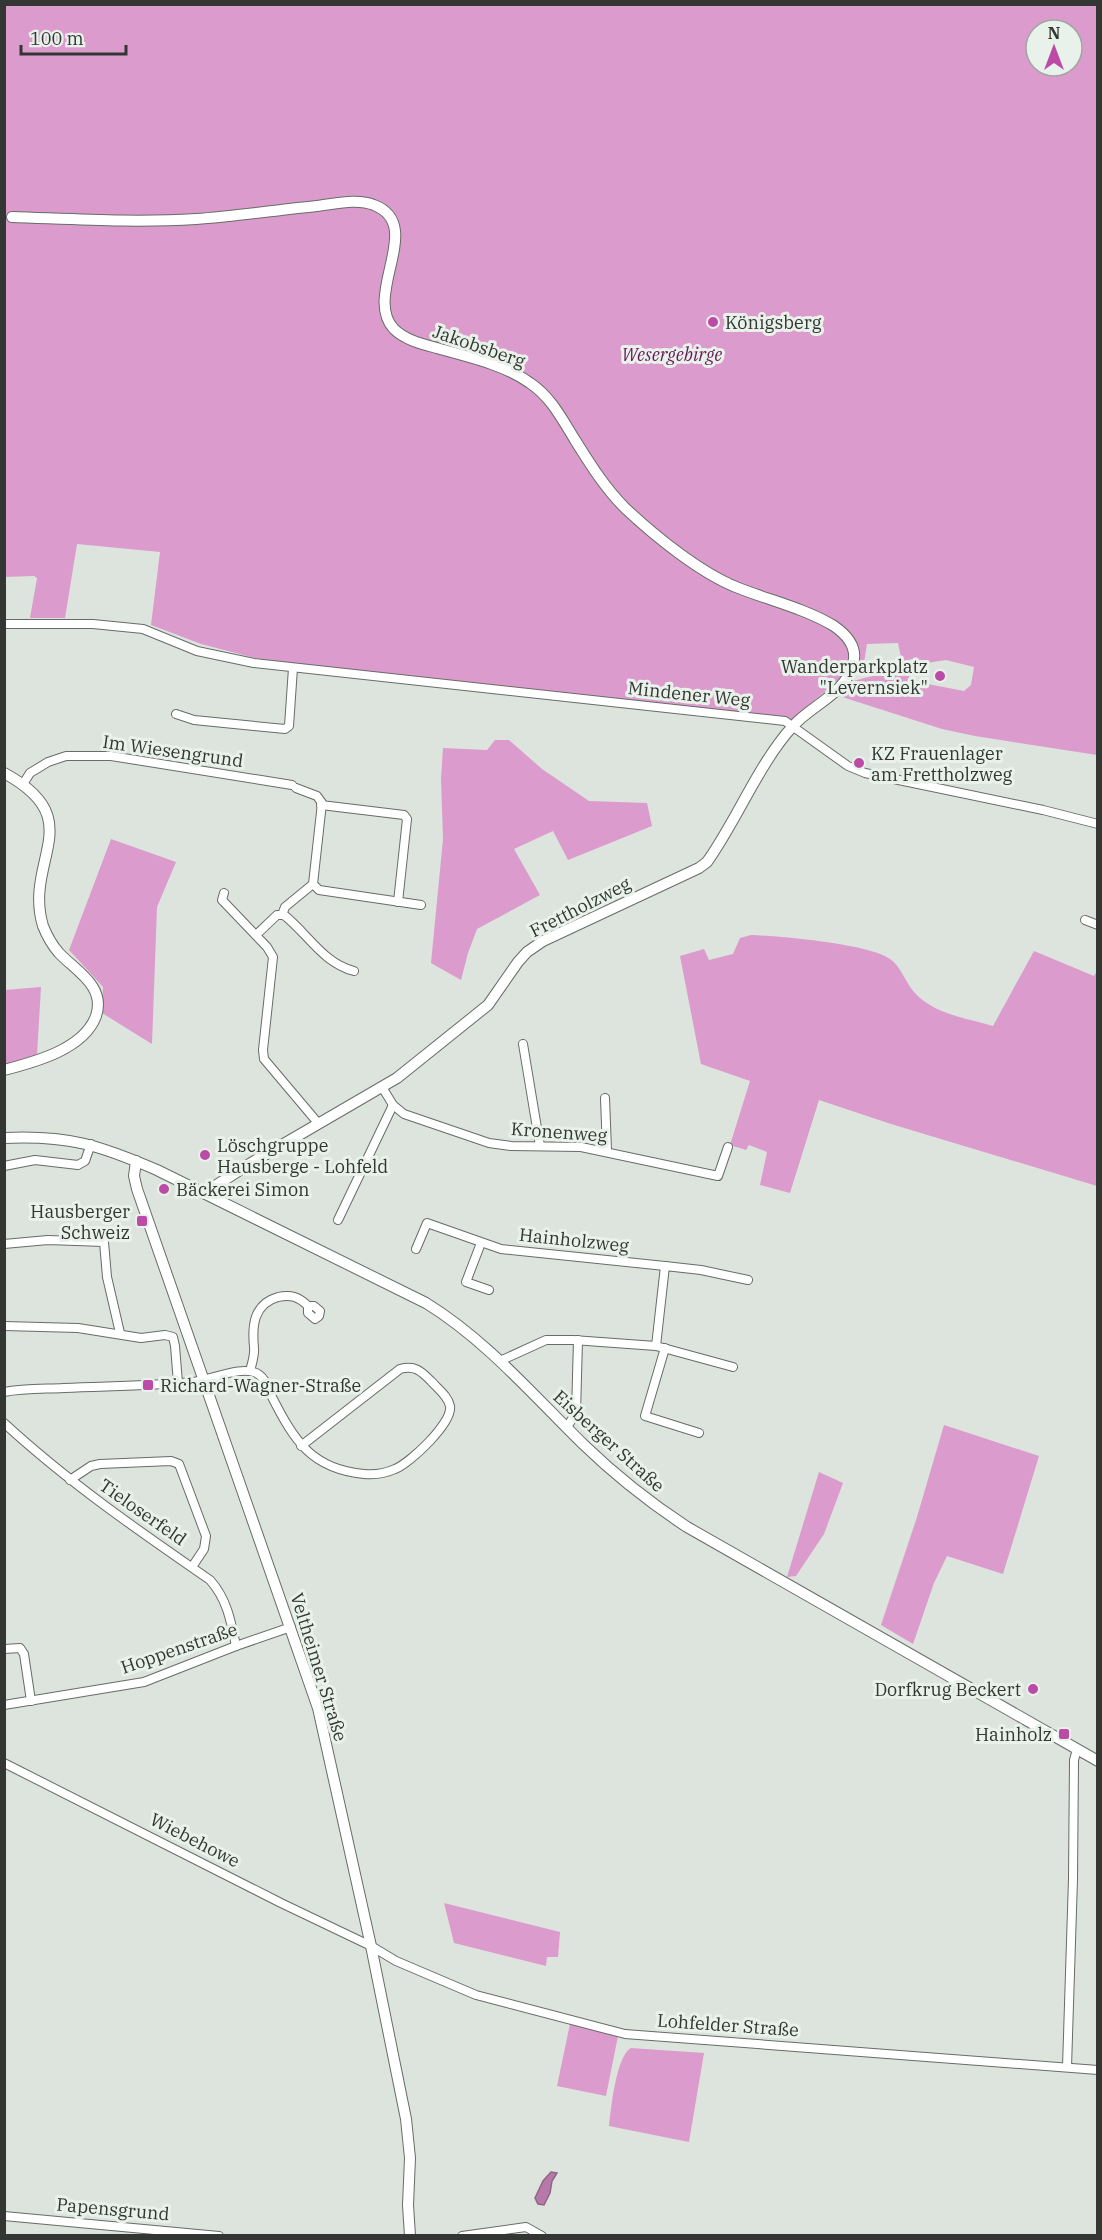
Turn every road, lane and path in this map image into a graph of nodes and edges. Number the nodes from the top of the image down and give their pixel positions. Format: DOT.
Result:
graph roads {
  1 [pos="8,217"];
  2 [pos="4,624"];
  3 [pos="293,668"];
  4 [pos="176,714"];
  5 [pos="794,725"];
  6 [pos="4,773"];
  7 [pos="23,784"];
  8 [pos="321,805"];
  9 [pos="1098,824"];
  10 [pos="313,884"];
  11 [pos="224,893"];
  12 [pos="398,902"];
  13 [pos="421,906"];
  14 [pos="282,915"];
  15 [pos="1085,920"];
  16 [pos="1098,925"];
  17 [pos="256,935"];
  18 [pos="354,971"];
  19 [pos="523,1044"];
  20 [pos="4,1070"];
  21 [pos="382,1087"];
  22 [pos="605,1098"];
  23 [pos="393,1105"];
  24 [pos="318,1123"];
  25 [pos="4,1138"];
  26 [pos="92,1144"];
  27 [pos="540,1146"];
  28 [pos="728,1147"];
  29 [pos="608,1151"];
  30 [pos="136,1161"];
  31 [pos="4,1166"];
  32 [pos="204,1193"];
  33 [pos="338,1220"];
  34 [pos="481,1243"];
  35 [pos="4,1244"];
  36 [pos="416,1249"];
  37 [pos="665,1266"];
  38 [pos="748,1280"];
  39 [pos="489,1290"];
  40 [pos="308,1306"];
  41 [pos="4,1326"];
  42 [pos="120,1333"];
  43 [pos="578,1340"];
  44 [pos="661,1347"];
  45 [pos="500,1361"];
  46 [pos="733,1367"];
  47 [pos="250,1371"];
  48 [pos="204,1380"];
  49 [pos="178,1383"];
  50 [pos="4,1392"];
  51 [pos="4,1422"];
  52 [pos="567,1427"];
  53 [pos="699,1433"];
  54 [pos="301,1446"];
  55 [pos="70,1480"];
  56 [pos="192,1567"];
  57 [pos="291,1627"];
  58 [pos="236,1646"];
  59 [pos="4,1649"];
  60 [pos="31,1701"];
  61 [pos="4,1705"];
  62 [pos="1077,1749"];
  63 [pos="1098,1761"];
  64 [pos="4,1763"];
  65 [pos="371,1946"];
  66 [pos="1066,2067"];
  67 [pos="1098,2070"];
  68 [pos="4,2216"];
  69 [pos="219,2235"];
  70 [pos="410,2235"];
  71 [pos="462,2235"];
  72 [pos="542,2235"];
  1 -- 5 [label="main road, Jakobsberg"];
  2 -- 3 [label="street, Mindener Weg"];
  3 -- 4 [label="street"];
  3 -- 5 [label="street, Mindener Weg"];
  5 -- 9 [label="street, Mindener Weg"];
  5 -- 21 [label="main road, Frettholzweg"];
  6 -- 7 [label="main road"];
  7 -- 8 [label="street, Im Wiesengrund"];
  7 -- 20 [label="main road"];
  8 -- 10 [label="street"];
  8 -- 12 [label="street"];
  10 -- 12 [label="street"];
  10 -- 14 [label="street"];
  11 -- 17 [label="street"];
  12 -- 13 [label="street"];
  14 -- 17 [label="street"];
  14 -- 18 [label="street"];
  15 -- 16 [label="street"];
  17 -- 24 [label="street"];
  19 -- 27 [label="street"];
  21 -- 23 [label="street"];
  21 -- 24 [label="main road, Frettholzweg"];
  22 -- 29 [label="street"];
  23 -- 27 [label="street, Kronenweg"];
  23 -- 33 [label="street"];
  24 -- 32 [label="main road, Frettholzweg"];
  25 -- 26 [label="main road, Eisberger Straße"];
  26 -- 30 [label="main road, Eisberger Straße"];
  26 -- 31 [label="street"];
  27 -- 29 [label="street, Kronenweg"];
  28 -- 29 [label="street, Kronenweg"];
  30 -- 32 [label="main road, Eisberger Straße"];
  30 -- 48 [label="main road, Veltheimer Straße"];
  32 -- 45 [label="main road, Eisberger Straße"];
  34 -- 36 [label="street, Hainholzweg"];
  34 -- 37 [label="street, Hainholzweg"];
  34 -- 39 [label="street"];
  35 -- 42 [label="street"];
  37 -- 38 [label="street, Hainholzweg"];
  37 -- 44 [label="street"];
  40 -- 47 [label="street"];
  41 -- 42 [label="street"];
  42 -- 49 [label="street"];
  43 -- 44 [label="street"];
  43 -- 45 [label="street"];
  43 -- 52 [label="street"];
  44 -- 46 [label="street"];
  44 -- 53 [label="street"];
  45 -- 52 [label="main road, Eisberger Straße"];
  47 -- 48 [label="street"];
  47 -- 54 [label="street"];
  48 -- 49 [label="street"];
  48 -- 57 [label="main road, Veltheimer Straße"];
  49 -- 50 [label="street"];
  51 -- 55 [label="street, Tieloserfeld"];
  52 -- 62 [label="main road, Eisberger Straße"];
  54 -- 54 [label="street"];
  55 -- 56 [label="street, Tieloserfeld"];
  55 -- 56 [label="street"];
  56 -- 58 [label="street, Tieloserfeld"];
  57 -- 58 [label="street, Hoppenstraße"];
  57 -- 65 [label="main road, Veltheimer Straße"];
  58 -- 60 [label="street, Hoppenstraße"];
  59 -- 60 [label="street"];
  60 -- 61 [label="street, Hoppenstraße"];
  62 -- 63 [label="main road, Eisberger Straße"];
  62 -- 66 [label="street"];
  64 -- 65 [label="street, Wiebehowe"];
  65 -- 66 [label="street, Lohfelder Straße"];
  65 -- 70 [label="main road, Veltheimer Straße"];
  66 -- 67 [label="street, Lohfelder Straße"];
  68 -- 69 [label="street, Papensgrund"];
  71 -- 72 [label="street"];
}
